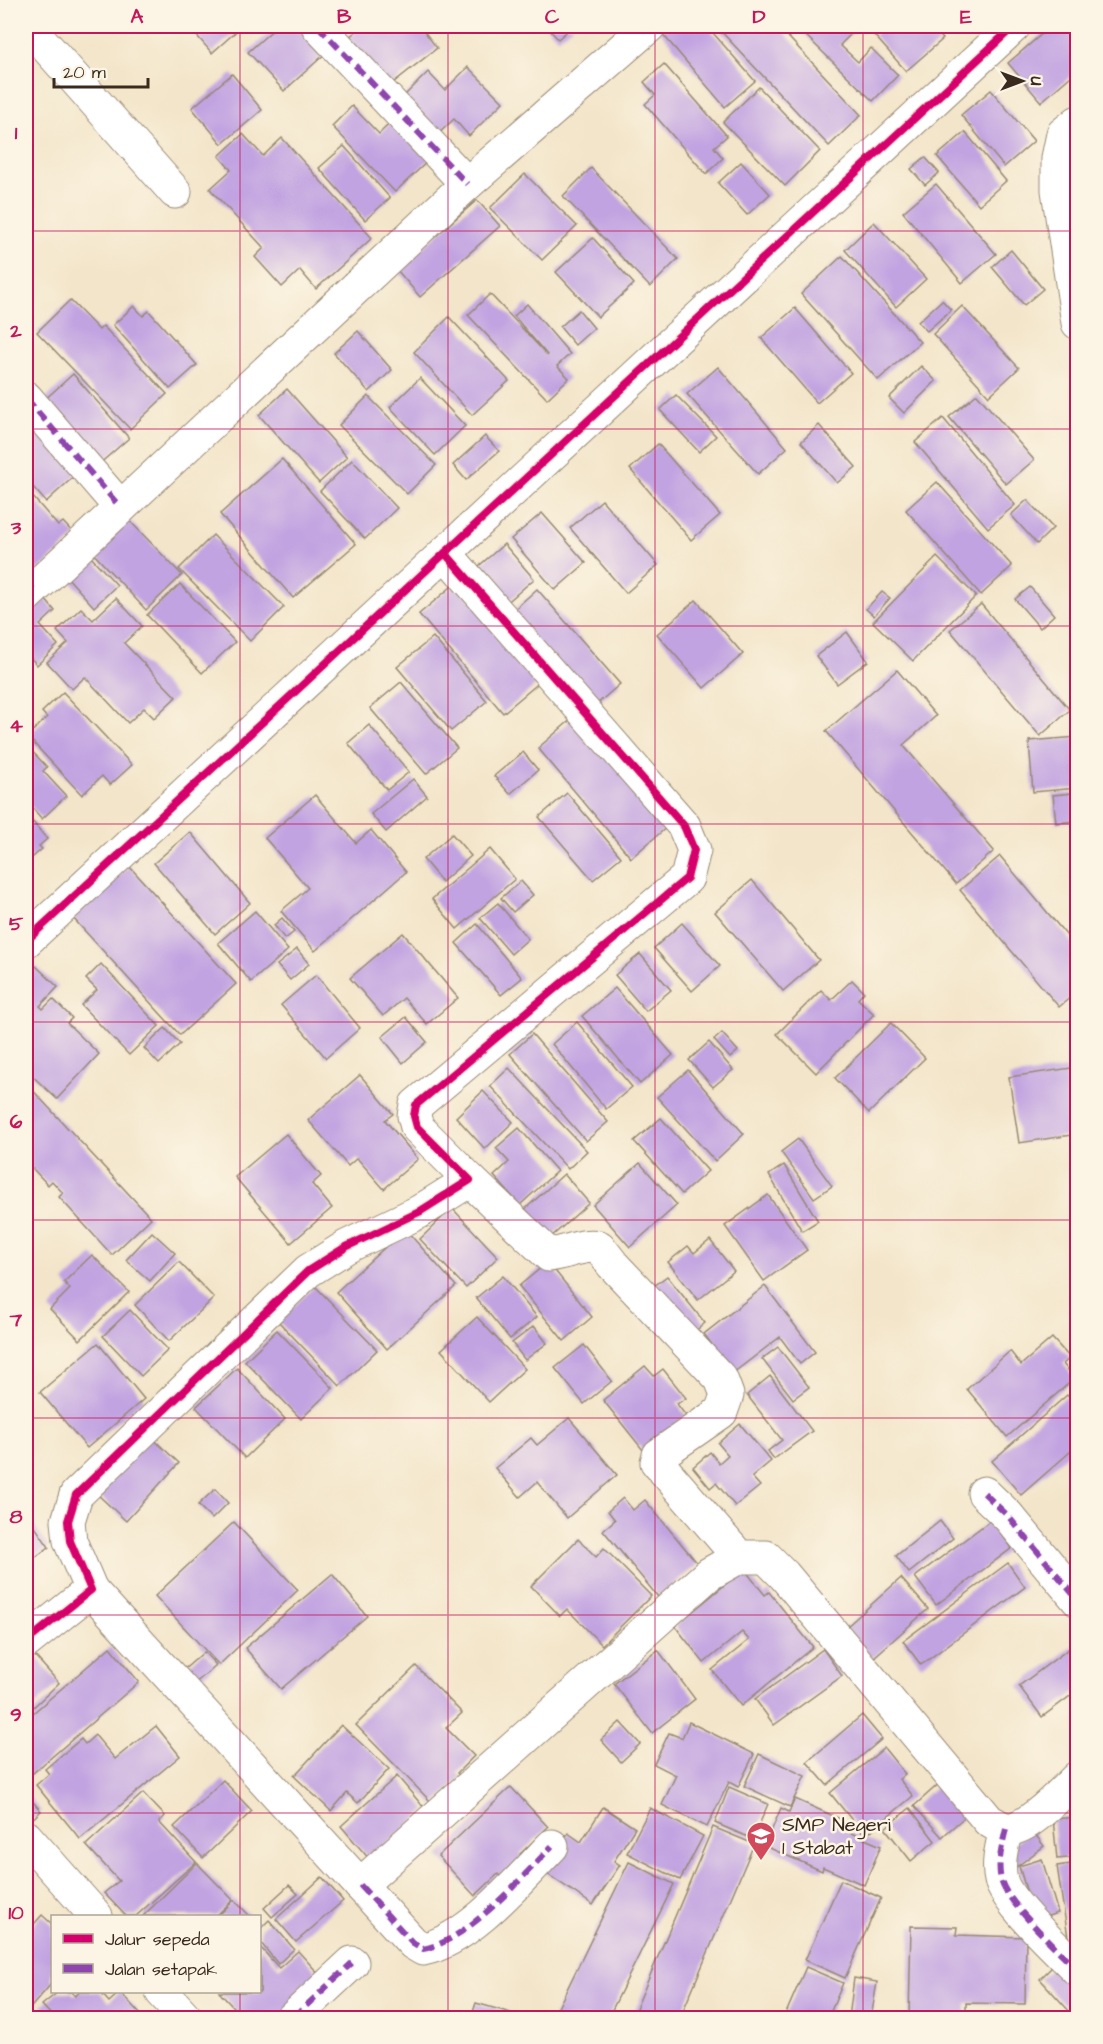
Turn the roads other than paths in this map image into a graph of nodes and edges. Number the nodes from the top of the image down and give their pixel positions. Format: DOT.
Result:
graph roads {
  1 [pos="28,26"];
  2 [pos="318,26"];
  3 [pos="648,26"];
  4 [pos="1014,26"];
  5 [pos="1077,122"];
  6 [pos="467,184"];
  7 [pos="175,192"];
  8 [pos="1077,323"];
  9 [pos="26,398"];
  10 [pos="120,507"];
  11 [pos="445,553"];
  12 [pos="28,588"];
  13 [pos="26,941"];
  14 [pos="470,1180"];
  15 [pos="984,1492"];
  16 [pos="739,1557"];
  17 [pos="91,1590"];
  18 [pos="1077,1600"];
  19 [pos="26,1642"];
  20 [pos="1077,1777"];
  21 [pos="1006,1830"];
  22 [pos="26,1837"];
  23 [pos="552,1846"];
  24 [pos="360,1885"];
  25 [pos="94,1915"];
  26 [pos="352,1963"];
  27 [pos="1077,1970"];
  28 [pos="163,1993"];
  29 [pos="186,2019"];
  30 [pos="293,2019"];
  1 -- 7 [label="street"];
  2 -- 6 [label="street"];
  3 -- 6 [label="street"];
  4 -- 11 [label="street"];
  5 -- 8 [label="street"];
  6 -- 10 [label="street"];
  9 -- 10 [label="street"];
  10 -- 12 [label="street"];
  11 -- 13 [label="street"];
  11 -- 14 [label="street"];
  14 -- 16 [label="street"];
  14 -- 17 [label="street"];
  15 -- 18 [label="street"];
  16 -- 21 [label="street"];
  16 -- 24 [label="street"];
  17 -- 19 [label="street"];
  17 -- 24 [label="street"];
  20 -- 21 [label="street"];
  21 -- 27 [label="street"];
  22 -- 25 [label="street"];
  23 -- 24 [label="street"];
  26 -- 30 [label="street"];
  28 -- 29 [label="street"];
}
